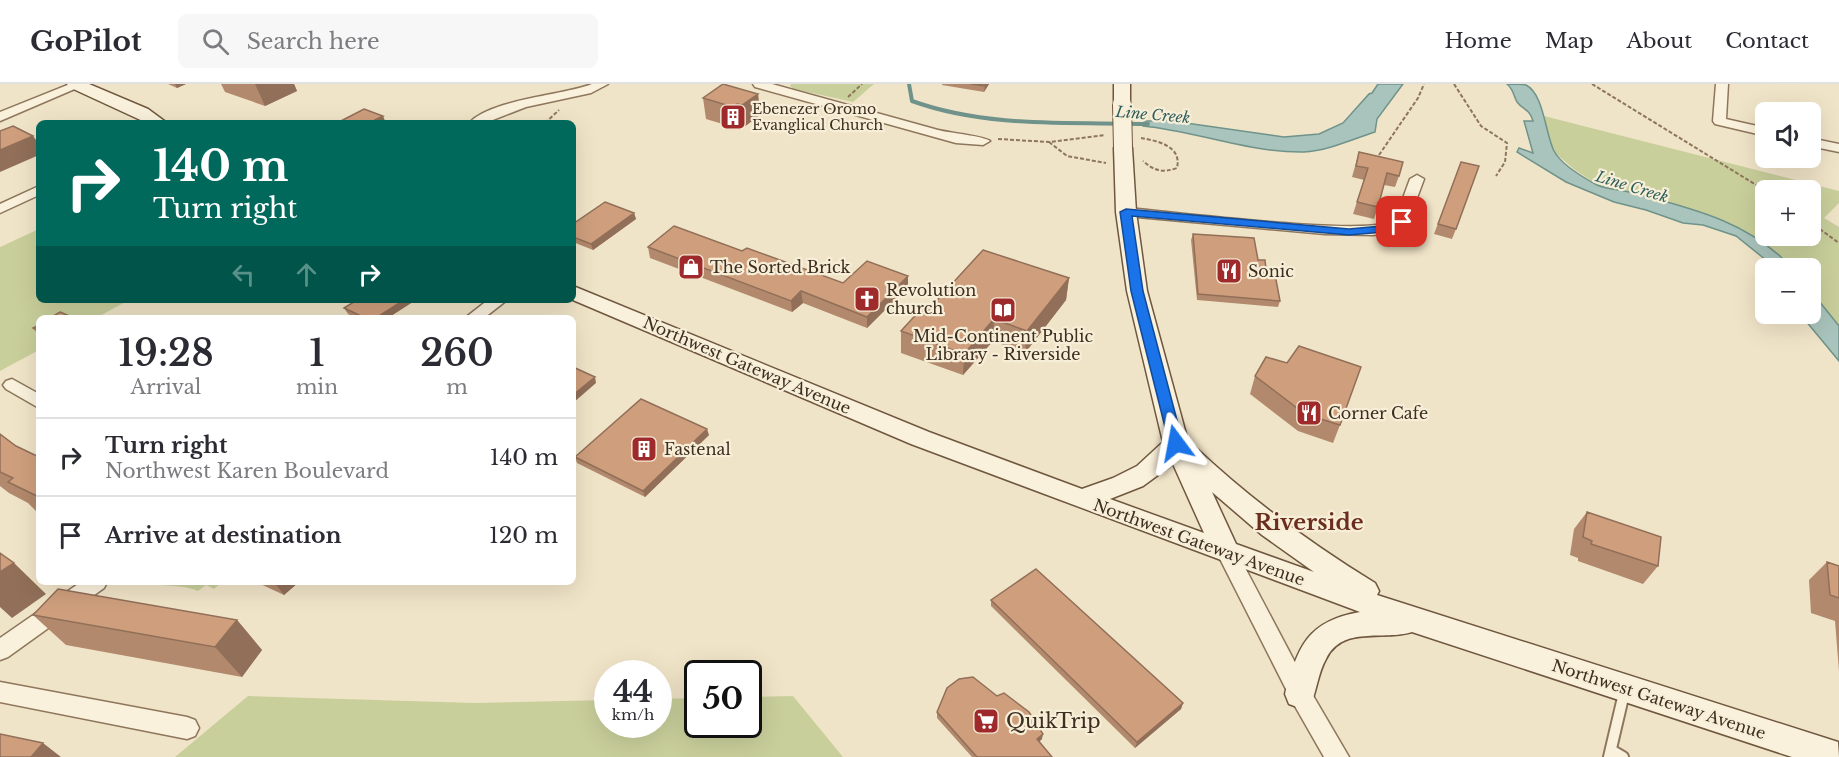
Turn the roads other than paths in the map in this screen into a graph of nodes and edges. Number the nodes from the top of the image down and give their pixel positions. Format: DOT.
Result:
graph roads {
  1 [pos="602,84"];
  2 [pos="759,84"];
  3 [pos="1122,84"];
  4 [pos="1722,84"];
  5 [pos="76,85"];
  6 [pos="778,86"];
  7 [pos="0,117"];
  8 [pos="154,120"];
  9 [pos="481,120"];
  10 [pos="1755,130"];
  11 [pos="987,140"];
  12 [pos="1821,144"];
  13 [pos="1839,148"];
  14 [pos="1417,179"];
  15 [pos="36,193"];
  16 [pos="0,209"];
  17 [pos="1126,212"];
  18 [pos="576,293"];
  19 [pos="495,303"];
  20 [pos="477,315"];
  21 [pos="12,385"];
  22 [pos="36,400"];
  23 [pos="1176,443"];
  24 [pos="1081,499"];
  25 [pos="1226,550"];
  26 [pos="93,585"];
  27 [pos="1416,621"];
  28 [pos="0,650"];
  29 [pos="1626,689"];
  30 [pos="0,692"];
  31 [pos="1300,694"];
  32 [pos="187,728"];
  33 [pos="1610,754"];
  34 [pos="1337,757"];
  35 [pos="1623,757"];
  36 [pos="1838,757"];
  1 -- 9 [label="street"];
  2 -- 6 [label="street"];
  3 -- 17 [label="main road, bridge"];
  4 -- 10 [label="street"];
  5 -- 7 [label="street"];
  5 -- 8 [label="main road"];
  6 -- 11 [label="street"];
  12 -- 13 [label="street"];
  14 -- 17 [label="street"];
  15 -- 16 [label="street"];
  17 -- 23 [label="main road"];
  18 -- 24 [label="main road, Northwest Gateway Avenue"];
  19 -- 20 [label="street"];
  21 -- 22 [label="street"];
  23 -- 24 [label="main road"];
  23 -- 25 [label="main road"];
  23 -- 27 [label="main road"];
  24 -- 25 [label="main road, Northwest Gateway Avenue"];
  25 -- 27 [label="main road, Northwest Gateway Avenue"];
  25 -- 31 [label="street"];
  26 -- 28 [label="street"];
  27 -- 29 [label="main road, Northwest Gateway Avenue"];
  27 -- 31 [label="main road"];
  29 -- 33 [label="lane"];
  29 -- 36 [label="main road, Northwest Gateway Avenue"];
  30 -- 32 [label="street"];
  31 -- 34 [label="street"];
  33 -- 35 [label="lane"];
}
